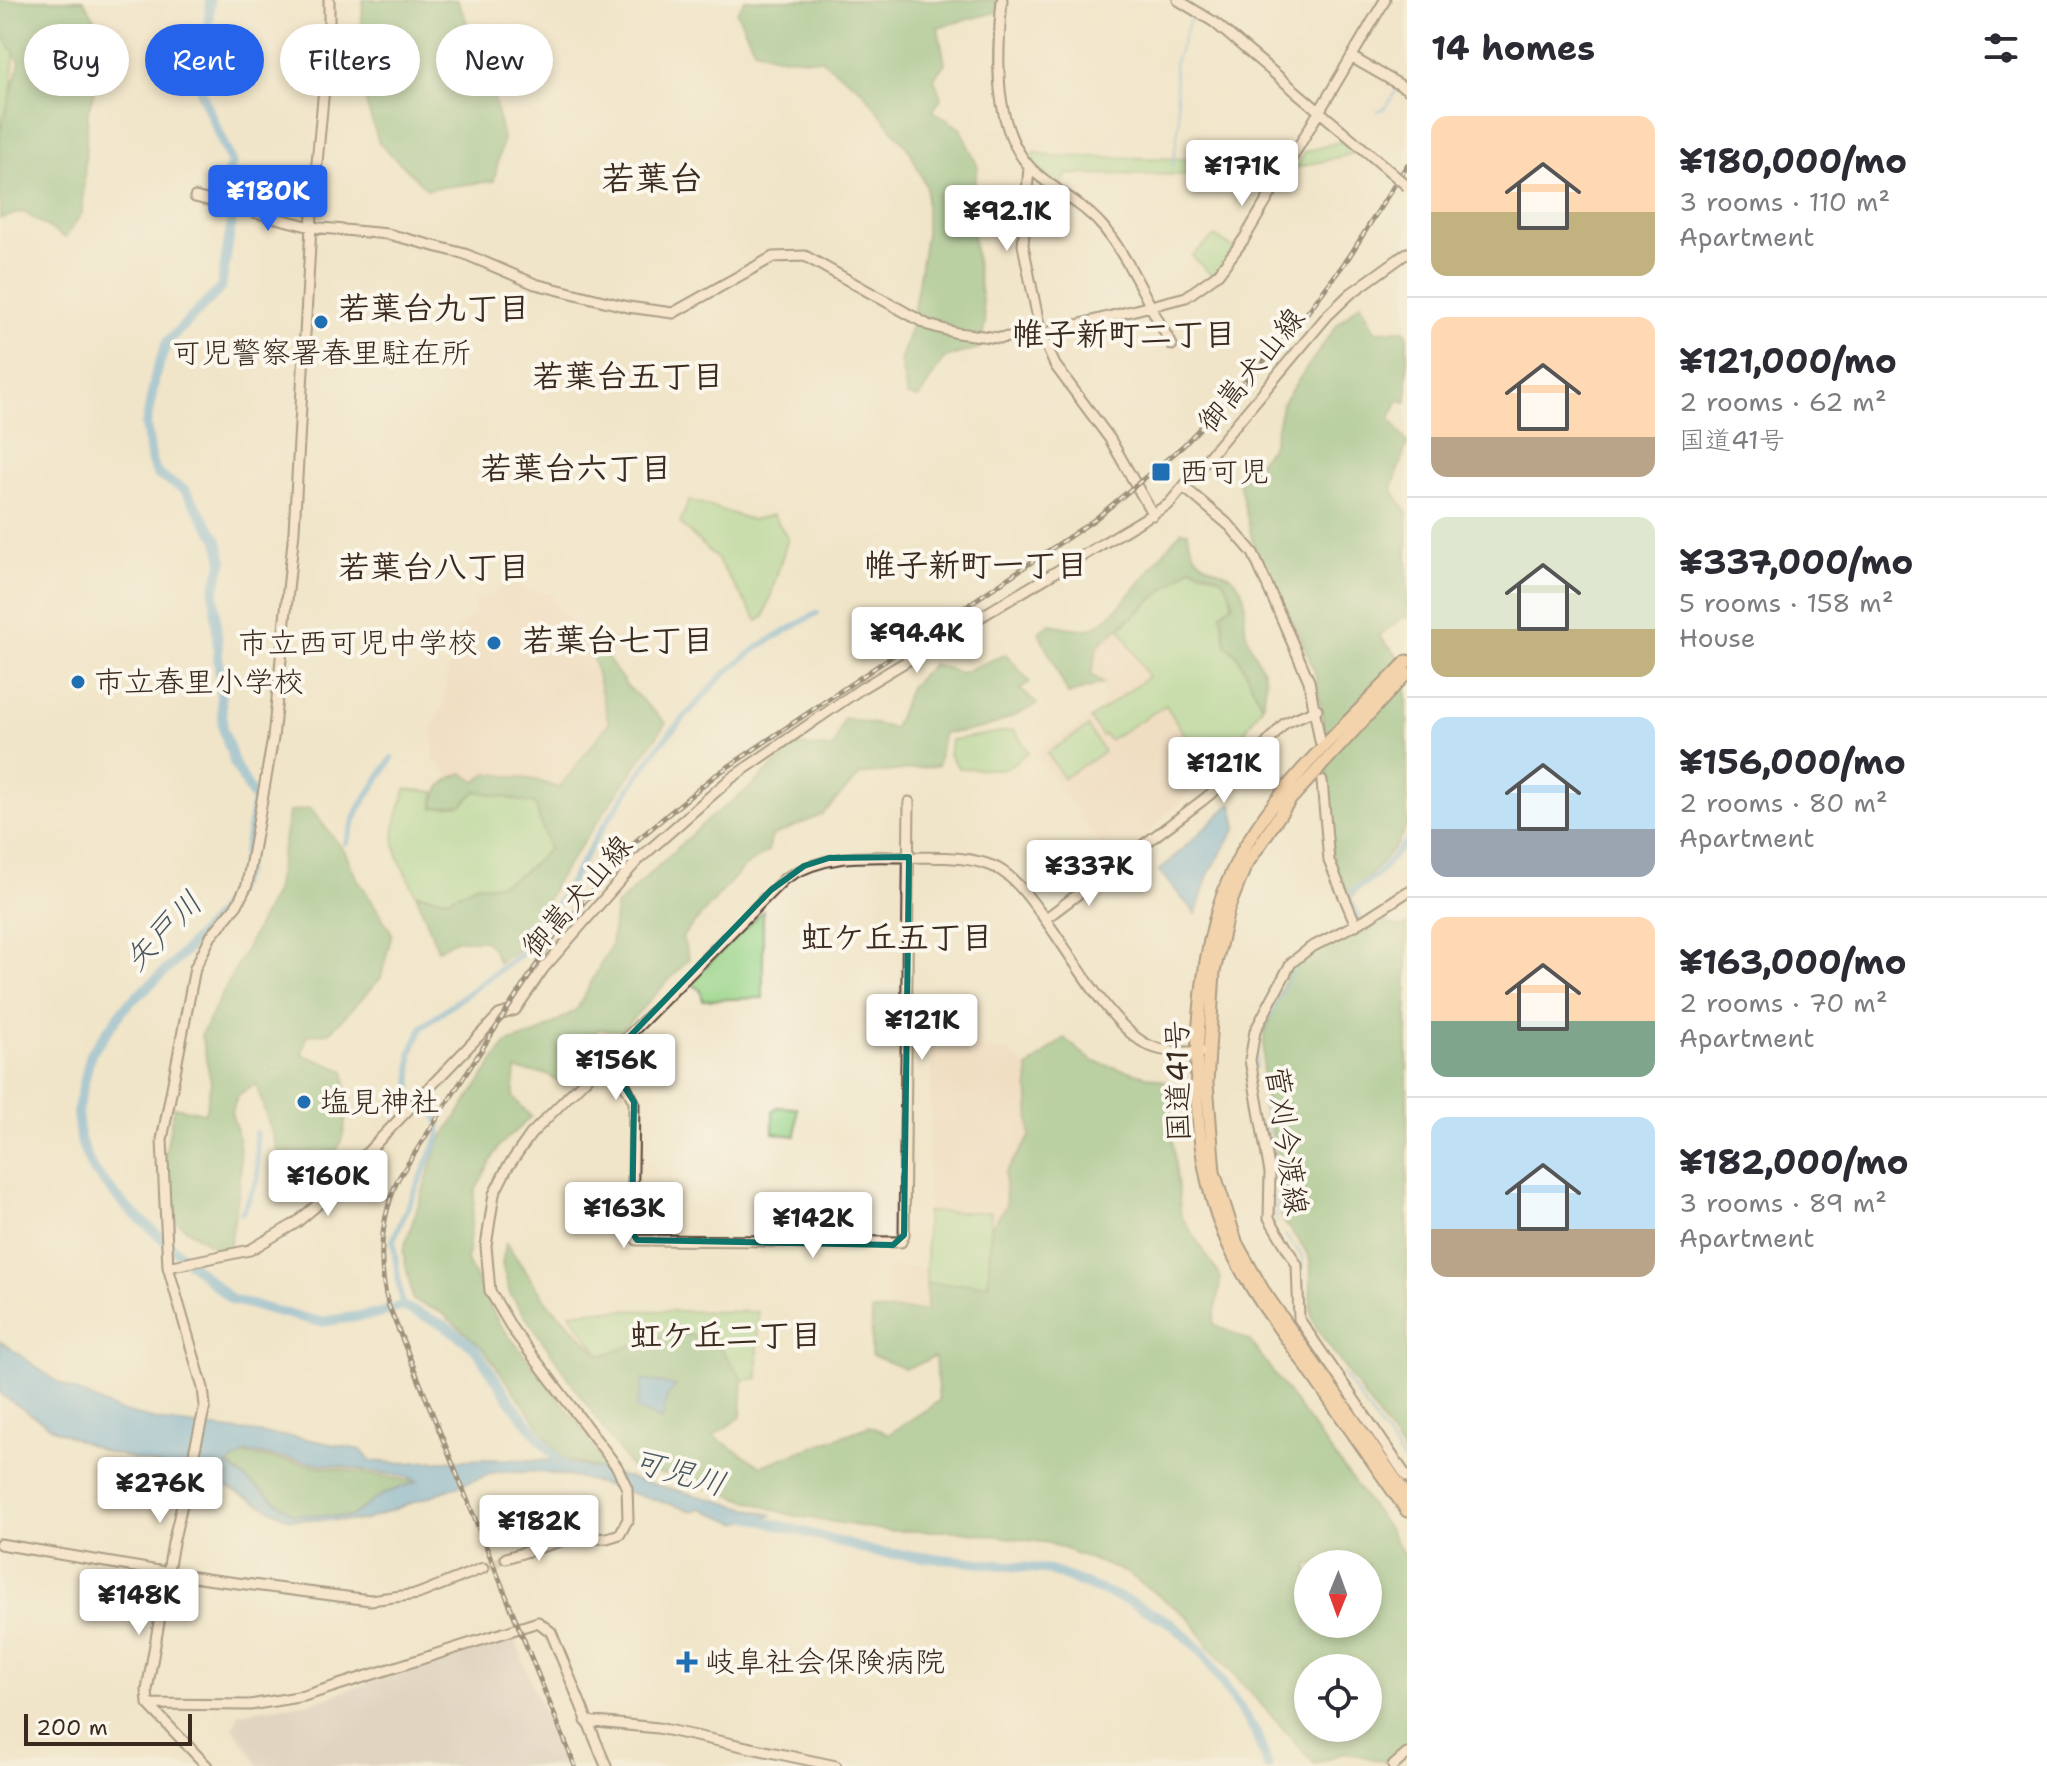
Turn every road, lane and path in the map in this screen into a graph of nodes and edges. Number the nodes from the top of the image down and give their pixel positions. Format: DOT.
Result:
graph roads {
  1 [pos="329,0"];
  2 [pos="1002,0"];
  3 [pos="1178,0"];
  4 [pos="1385,0"];
  5 [pos="1353,58"];
  6 [pos="1407,89"];
  7 [pos="1320,112"];
  8 [pos="1029,167"];
  9 [pos="1407,186"];
  10 [pos="195,197"];
  11 [pos="311,227"];
  12 [pos="1407,253"];
  13 [pos="1149,307"];
  14 [pos="1041,334"];
  15 [pos="1172,345"];
  16 [pos="1185,488"];
  17 [pos="1153,515"];
  18 [pos="1405,669"];
  19 [pos="1317,709"];
  20 [pos="1320,741"];
  21 [pos="1322,781"];
  22 [pos="909,802"];
  23 [pos="909,857"];
  24 [pos="1407,892"];
  25 [pos="1045,919"];
  26 [pos="1356,925"];
  27 [pos="1202,1052"];
  28 [pos="607,1060"];
  29 [pos="168,1267"];
  30 [pos="1407,1477"];
  31 [pos="1407,1496"];
  32 [pos="1407,1511"];
  33 [pos="0,1544"];
  34 [pos="506,1558"];
  35 [pos="483,1568"];
  36 [pos="168,1572"];
  37 [pos="148,1704"];
  38 [pos="586,1721"];
  39 [pos="610,1726"];
  40 [pos="596,1745"];
  41 [pos="1407,1754"];
  42 [pos="207,1766"];
  43 [pos="606,1766"];
  44 [pos="836,1766"];
  45 [pos="1393,1766"];
  1 -- 11 [label="street"];
  2 -- 8 [label="street"];
  3 -- 7 [label="street"];
  4 -- 5 [label="street"];
  5 -- 6 [label="street"];
  5 -- 7 [label="street"];
  7 -- 9 [label="street, bridge"];
  7 -- 13 [label="street"];
  8 -- 13 [label="street"];
  8 -- 14 [label="street"];
  10 -- 11 [label="street"];
  11 -- 14 [label="street"];
  11 -- 29 [label="street"];
  12 -- 16 [label="street, 御嵩犬山線"];
  13 -- 14 [label="street"];
  13 -- 15 [label="street"];
  14 -- 17 [label="street"];
  16 -- 17 [label="street, 御嵩犬山線"];
  16 -- 19 [label="street"];
  17 -- 29 [label="street, 御嵩犬山線"];
  18 -- 27 [label="highway, 国道41号"];
  19 -- 20 [label="street"];
  19 -- 25 [label="street"];
  21 -- 26 [label="street"];
  22 -- 23 [label="street"];
  23 -- 25 [label="street"];
  23 -- 28 [label="street"];
  23 -- 28 [label="street"];
  24 -- 26 [label="street, 菅刈今渡線"];
  25 -- 27 [label="street"];
  26 -- 30 [label="street, 菅刈今渡線"];
  27 -- 31 [label="highway, 国道41号"];
  27 -- 32 [label="highway, 国道41号"];
  28 -- 34 [label="street"];
  29 -- 36 [label="street"];
  33 -- 36 [label="street"];
  35 -- 36 [label="street"];
  36 -- 37 [label="street"];
  37 -- 38 [label="street"];
  37 -- 42 [label="street"];
  38 -- 39 [label="street"];
  38 -- 40 [label="street"];
  39 -- 40 [label="street"];
  39 -- 44 [label="street"];
  40 -- 43 [label="street"];
  41 -- 45 [label="street"];
}
